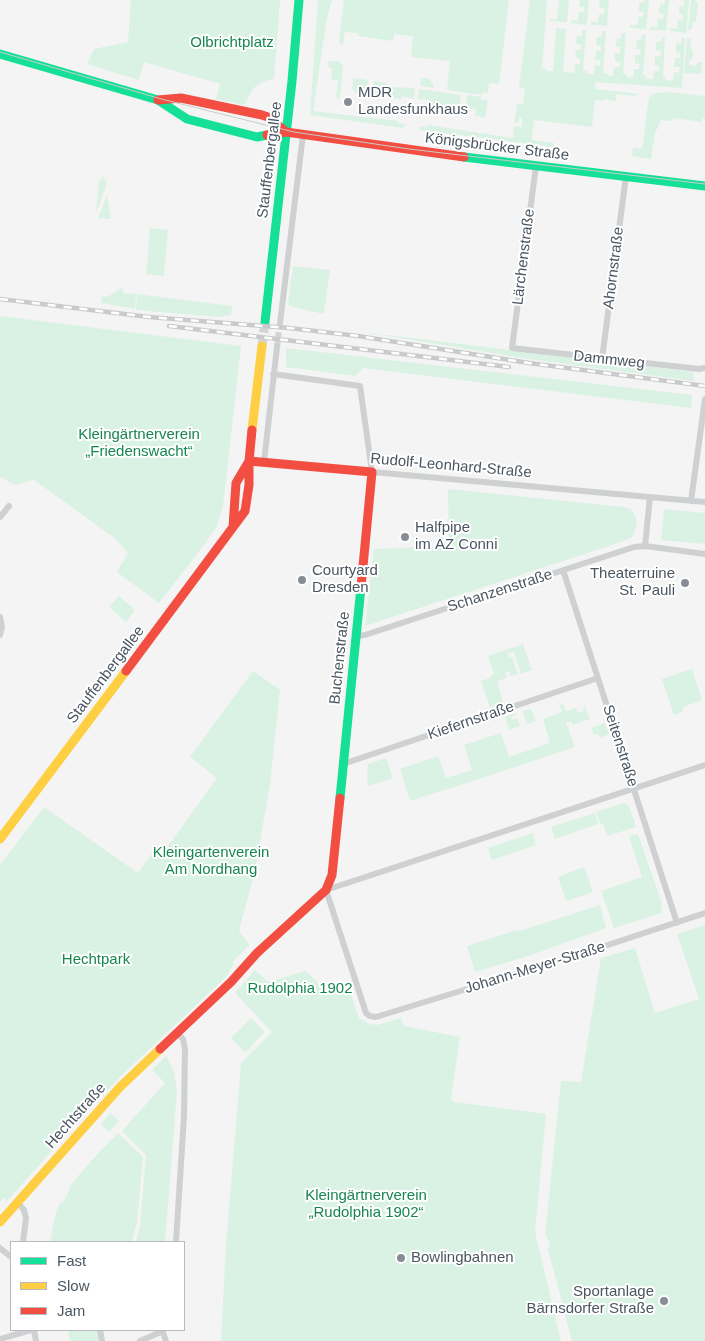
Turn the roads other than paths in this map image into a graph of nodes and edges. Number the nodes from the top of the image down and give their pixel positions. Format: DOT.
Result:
graph roads {
  1 [pos="299,0"];
  2 [pos="0,54"];
  3 [pos="158,100"];
  4 [pos="286,132"];
  5 [pos="303,135"];
  6 [pos="536,166"];
  7 [pos="626,176"];
  8 [pos="705,186"];
  9 [pos="265,322"];
  10 [pos="280,323"];
  11 [pos="262,346"];
  12 [pos="277,347"];
  13 [pos="512,348"];
  14 [pos="602,359"];
  15 [pos="705,368"];
  16 [pos="273,374"];
  17 [pos="705,399"];
  18 [pos="249,461"];
  19 [pos="264,462"];
  20 [pos="372,472"];
  21 [pos="650,497"];
  22 [pos="691,501"];
  23 [pos="705,502"];
  24 [pos="9,506"];
  25 [pos="0,517"];
  26 [pos="645,546"];
  27 [pos="705,554"];
  28 [pos="563,570"];
  29 [pos="1,618"];
  30 [pos="0,635"];
  31 [pos="356,636"];
  32 [pos="598,678"];
  33 [pos="343,764"];
  34 [pos="705,765"];
  35 [pos="634,788"];
  36 [pos="0,839"];
  37 [pos="326,890"];
  38 [pos="705,913"];
  39 [pos="677,923"];
  40 [pos="177,1033"];
  41 [pos="17,1202"];
  42 [pos="0,1222"];
  43 [pos="23,1241"];
  44 [pos="176,1241"];
  45 [pos="0,1248"];
  46 [pos="10,1256"];
  47 [pos="28,1331"];
  48 [pos="160,1331"];
  49 [pos="0,1339"];
  50 [pos="140,1341"];
  1 -- 4 [label="main road, Stauffenbergallee"];
  2 -- 3 [label="main road, Königsbrücker Straße"];
  3 -- 4 [label="main road, Königsbrücker Straße"];
  3 -- 4 [label="main road, Königsbrücker Straße"];
  4 -- 5 [label="main road, Königsbrücker Straße"];
  4 -- 9 [label="main road, Stauffenbergallee"];
  5 -- 6 [label="main road, Königsbrücker Straße"];
  5 -- 10 [label="street, Stauffenbergallee"];
  6 -- 7 [label="main road, Königsbrücker Straße"];
  6 -- 13 [label="street, Lärchenstraße"];
  7 -- 8 [label="main road, Königsbrücker Straße"];
  7 -- 14 [label="street, Ahornstraße"];
  11 -- 18 [label="main road, Stauffenbergallee"];
  12 -- 16 [label="street"];
  13 -- 14 [label="street, Dammweg"];
  14 -- 15 [label="street, Dammweg"];
  16 -- 19 [label="street"];
  16 -- 20 [label="street, Buchenstraße"];
  17 -- 22 [label="street"];
  18 -- 19 [label="main road, Rudolf-Leonhard-Straße"];
  18 -- 36 [label="main road, Stauffenbergallee"];
  19 -- 20 [label="main road, Rudolf-Leonhard-Straße"];
  20 -- 21 [label="street, Rudolf-Leonhard-Straße"];
  20 -- 31 [label="main road, Buchenstraße"];
  21 -- 22 [label="street, Rudolf-Leonhard-Straße"];
  21 -- 26 [label="street"];
  22 -- 23 [label="street, Rudolf-Leonhard-Straße"];
  24 -- 25 [label="street"];
  26 -- 27 [label="street, Schanzenstraße"];
  26 -- 28 [label="street, Schanzenstraße"];
  28 -- 31 [label="street, Schanzenstraße"];
  28 -- 32 [label="street, Seitenstraße"];
  29 -- 30 [label="street"];
  31 -- 33 [label="main road, Buchenstraße"];
  32 -- 33 [label="street, Kiefernstraße"];
  32 -- 35 [label="street, Seitenstraße"];
  33 -- 37 [label="main road, Buchenstraße"];
  34 -- 35 [label="street"];
  35 -- 37 [label="street"];
  35 -- 39 [label="street, Seitenstraße"];
  37 -- 39 [label="street, Johann-Meyer-Straße"];
  37 -- 40 [label="main road, Hechtstraße"];
  38 -- 39 [label="street, Johann-Meyer-Straße"];
  40 -- 41 [label="main road, Hechtstraße"];
  40 -- 44 [label="street"];
  41 -- 42 [label="main road, Hechtstraße"];
  41 -- 43 [label="street"];
  45 -- 46 [label="street"];
  47 -- 49 [label="street"];
  48 -- 50 [label="street"];
}
